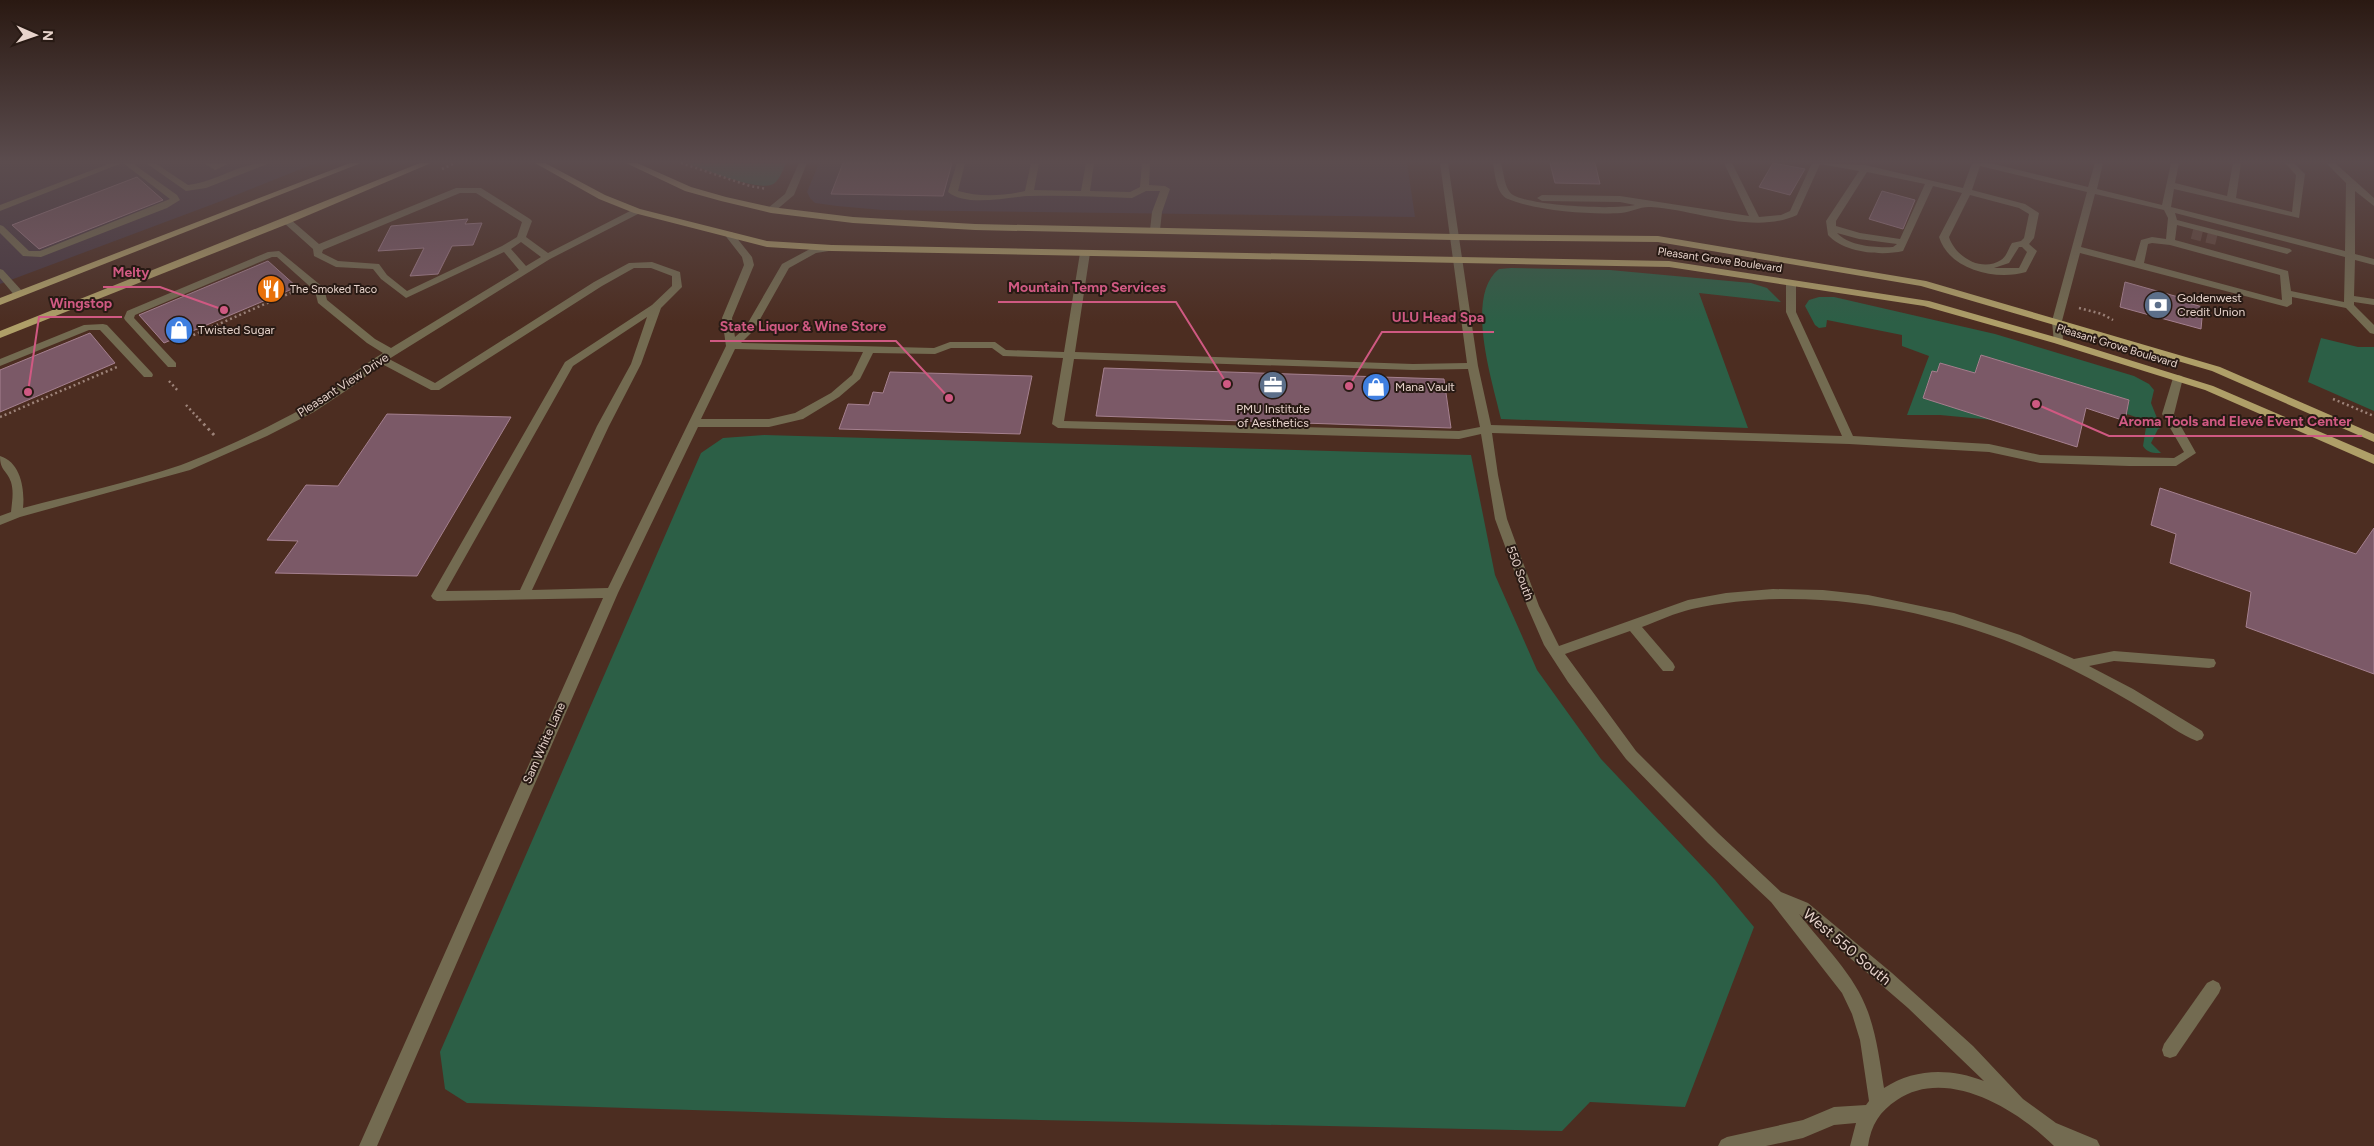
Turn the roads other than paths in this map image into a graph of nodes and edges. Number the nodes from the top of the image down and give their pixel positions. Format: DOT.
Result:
graph roads {
  1 [pos="137,216"];
  2 [pos="218,216"];
  3 [pos="298,216"];
  4 [pos="395,216"];
  5 [pos="520,216"];
  6 [pos="625,216"];
  7 [pos="662,216"];
  8 [pos="823,216"];
  9 [pos="1157,216"];
  10 [pos="1451,216"];
  11 [pos="1732,216"];
  12 [pos="1754,216"];
  13 [pos="1786,216"];
  14 [pos="1836,216"];
  15 [pos="1915,216"];
  16 [pos="1954,216"];
  17 [pos="2033,216"];
  18 [pos="2084,216"];
  19 [pos="2172,216"];
  20 [pos="2203,216"];
  21 [pos="2350,216"];
  22 [pos="1756,220"];
  23 [pos="287,221"];
  24 [pos="2172,225"];
  25 [pos="0,228"];
  26 [pos="1155,230"];
  27 [pos="729,234"];
  28 [pos="2192,234"];
  29 [pos="1454,237"];
  30 [pos="521,238"];
  31 [pos="2288,238"];
  32 [pos="2221,241"];
  33 [pos="2170,242"];
  34 [pos="2024,244"];
  35 [pos="318,248"];
  36 [pos="505,248"];
  37 [pos="832,248"];
  38 [pos="2076,249"];
  39 [pos="1085,253"];
  40 [pos="2287,254"];
  41 [pos="2348,255"];
  42 [pos="547,257"];
  43 [pos="1457,260"];
  44 [pos="2374,262"];
  45 [pos="2139,265"];
  46 [pos="1979,266"];
  47 [pos="525,270"];
  48 [pos="0,272"];
  49 [pos="2285,272"];
  50 [pos="1791,282"];
  51 [pos="2286,293"];
  52 [pos="19,294"];
  53 [pos="0,302"];
  54 [pos="2349,302"];
  55 [pos="2374,302"];
  56 [pos="656,307"];
  57 [pos="2057,320"];
  58 [pos="2374,330"];
  59 [pos="0,335"];
  60 [pos="2058,341"];
  61 [pos="731,346"];
  62 [pos="870,349"];
  63 [pos="386,356"];
  64 [pos="1068,356"];
  65 [pos="0,363"];
  66 [pos="172,365"];
  67 [pos="1472,366"];
  68 [pos="148,375"];
  69 [pos="2178,378"];
  70 [pos="694,422"];
  71 [pos="1486,429"];
  72 [pos="2374,438"];
  73 [pos="1849,440"];
  74 [pos="0,460"];
  75 [pos="2374,460"];
  76 [pos="16,514"];
  77 [pos="0,521"];
  78 [pos="612,593"];
  79 [pos="523,596"];
  80 [pos="1632,624"];
  81 [pos="1557,652"];
  82 [pos="2210,663"];
  83 [pos="2073,664"];
  84 [pos="1668,666"];
  85 [pos="2197,735"];
  86 [pos="1776,897"];
  87 [pos="2213,988"];
  88 [pos="2170,1050"];
  89 [pos="2017,1104"];
  90 [pos="1874,1108"];
  91 [pos="2052,1130"];
  92 [pos="368,1146"];
  93 [pos="1727,1146"];
  94 [pos="1859,1146"];
  95 [pos="2066,1146"];
  96 [pos="2091,1146"];
  1 -- 25 [label="street"];
  2 -- 52 [label="main road"];
  3 -- 23 [label="main road"];
  4 -- 35 [label="street"];
  5 -- 30 [label="street"];
  6 -- 42 [label="street, Pleasant View Drive"];
  7 -- 27 [label="main road, Pleasant Grove Boulevard"];
  8 -- 26 [label="main road, Pleasant Grove Boulevard"];
  9 -- 26 [label="street"];
  10 -- 29 [label="street, 550 South"];
  11 -- 22 [label="street"];
  12 -- 22 [label="street"];
  13 -- 22 [label="street"];
  14 -- 15 [label="street"];
  16 -- 46 [label="street"];
  17 -- 34 [label="street"];
  18 -- 38 [label="street"];
  19 -- 24 [label="street"];
  20 -- 31 [label="street"];
  21 -- 41 [label="street"];
  23 -- 35 [label="street"];
  23 -- 59 [label="main road"];
  24 -- 28 [label="street"];
  24 -- 33 [label="street"];
  24 -- 40 [label="street"];
  26 -- 29 [label="main road, Pleasant Grove Boulevard"];
  27 -- 37 [label="main road, Pleasant Grove Boulevard"];
  27 -- 61 [label="street"];
  29 -- 43 [label="street, 550 South"];
  29 -- 57 [label="main road, Pleasant Grove Boulevard"];
  30 -- 36 [label="street"];
  30 -- 42 [label="street"];
  31 -- 40 [label="street"];
  31 -- 41 [label="street"];
  32 -- 40 [label="street"];
  33 -- 45 [label="street"];
  33 -- 49 [label="street"];
  34 -- 46 [label="street"];
  34 -- 46 [label="street"];
  35 -- 36 [label="street"];
  36 -- 47 [label="street"];
  37 -- 39 [label="main road, Pleasant Grove Boulevard"];
  37 -- 61 [label="street, Sam White Lane"];
  38 -- 45 [label="street"];
  38 -- 57 [label="street"];
  39 -- 43 [label="main road, Pleasant Grove Boulevard"];
  39 -- 64 [label="street"];
  40 -- 49 [label="street"];
  41 -- 44 [label="street"];
  41 -- 54 [label="street"];
  42 -- 47 [label="street, Pleasant View Drive"];
  43 -- 50 [label="main road, Pleasant Grove Boulevard"];
  43 -- 67 [label="street, 550 South"];
  45 -- 51 [label="street"];
  47 -- 63 [label="street, Pleasant View Drive"];
  48 -- 52 [label="street"];
  49 -- 51 [label="street"];
  50 -- 60 [label="main road, Pleasant Grove Boulevard"];
  50 -- 73 [label="street"];
  51 -- 54 [label="street"];
  52 -- 53 [label="main road"];
  54 -- 55 [label="street"];
  54 -- 58 [label="street"];
  56 -- 63 [label="street"];
  56 -- 79 [label="street"];
  56 -- 79 [label="street"];
  57 -- 60 [label="street"];
  57 -- 72 [label="main road, Pleasant Grove Boulevard"];
  60 -- 69 [label="main road, Pleasant Grove Boulevard"];
  61 -- 62 [label="street"];
  61 -- 70 [label="street, Sam White Lane"];
  62 -- 64 [label="street"];
  62 -- 70 [label="street"];
  63 -- 66 [label="street"];
  63 -- 76 [label="street, Pleasant View Drive"];
  64 -- 67 [label="street"];
  64 -- 71 [label="street"];
  65 -- 68 [label="street"];
  67 -- 71 [label="street, 550 South"];
  69 -- 73 [label="street"];
  69 -- 75 [label="main road, Pleasant Grove Boulevard"];
  70 -- 78 [label="street, Sam White Lane"];
  71 -- 73 [label="street"];
  71 -- 81 [label="street, 550 South"];
  74 -- 76 [label="street"];
  76 -- 77 [label="street, Pleasant View Drive"];
  78 -- 79 [label="street"];
  78 -- 92 [label="street, Sam White Lane"];
  80 -- 81 [label="street"];
  80 -- 83 [label="street"];
  80 -- 84 [label="street"];
  81 -- 86 [label="street, 550 South"];
  82 -- 83 [label="street"];
  83 -- 85 [label="street"];
  86 -- 89 [label="street, West 550 South"];
  86 -- 90 [label="street, West 550 South"];
  87 -- 88 [label="street"];
  89 -- 90 [label="street"];
  89 -- 91 [label="street"];
  90 -- 93 [label="street"];
  90 -- 94 [label="street"];
  91 -- 95 [label="street"];
  91 -- 96 [label="street"];
}
